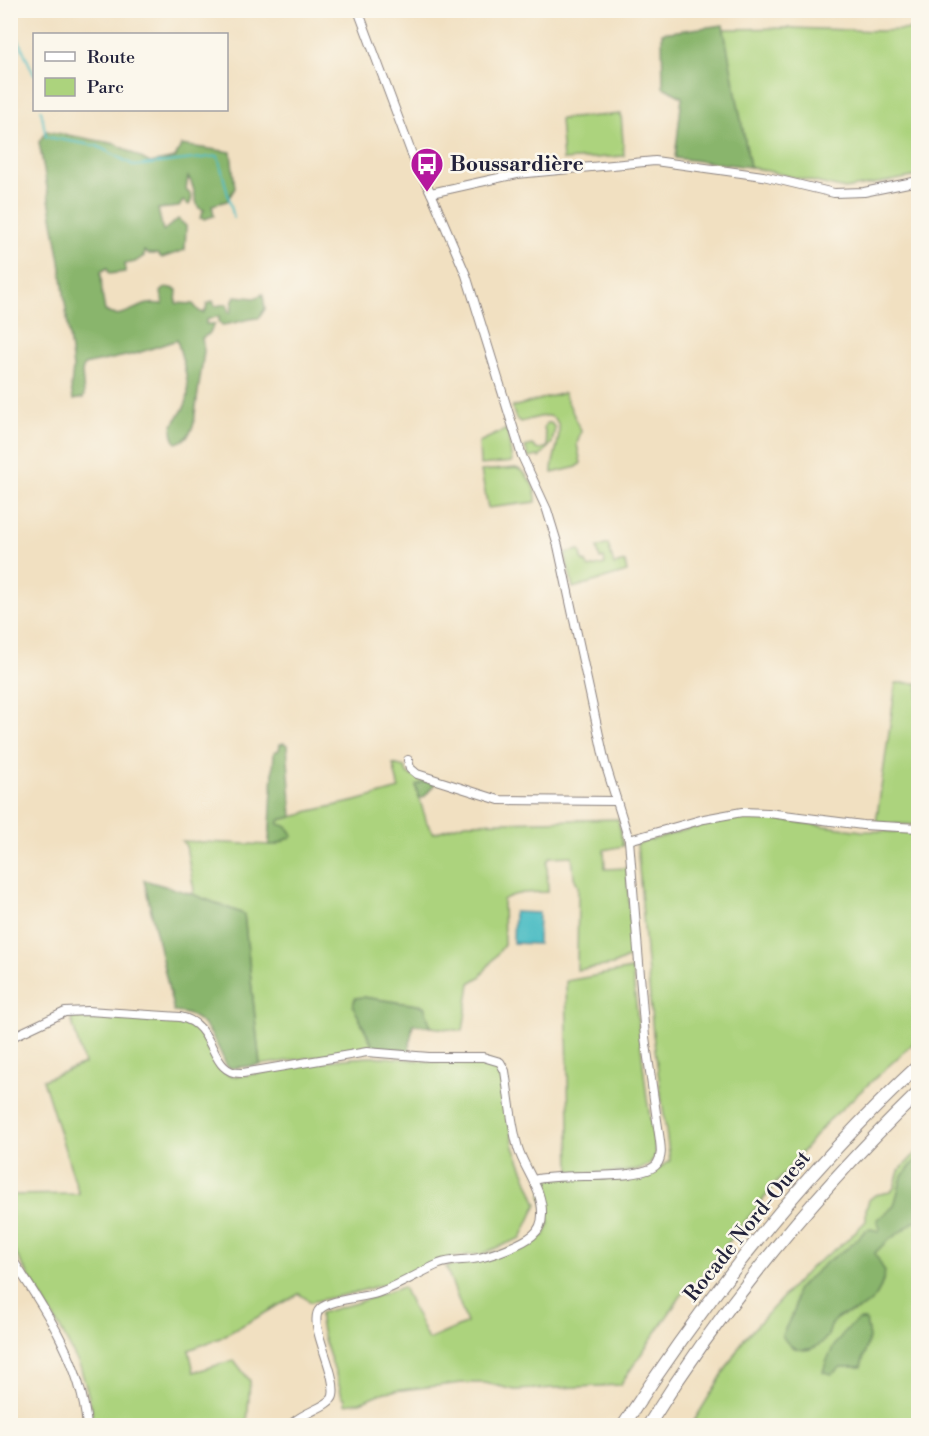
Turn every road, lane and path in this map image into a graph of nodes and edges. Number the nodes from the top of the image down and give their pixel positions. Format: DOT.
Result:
graph roads {
  1 [pos="358,10"];
  2 [pos="918,181"];
  3 [pos="431,193"];
  4 [pos="408,760"];
  5 [pos="616,801"];
  6 [pos="918,828"];
  7 [pos="629,840"];
  8 [pos="10,1038"];
  9 [pos="918,1066"];
  10 [pos="918,1093"];
  11 [pos="534,1180"];
  12 [pos="10,1256"];
  13 [pos="87,1425"];
  14 [pos="290,1425"];
  15 [pos="623,1425"];
  16 [pos="648,1425"];
  1 -- 3 [label="street"];
  2 -- 3 [label="street"];
  3 -- 5 [label="street"];
  4 -- 5 [label="street"];
  5 -- 7 [label="street"];
  6 -- 7 [label="street"];
  7 -- 11 [label="street"];
  8 -- 11 [label="street"];
  9 -- 15 [label="highway, Rocade Nord-Ouest"];
  10 -- 16 [label="highway, Rocade Nord-Ouest"];
  11 -- 14 [label="street"];
  12 -- 13 [label="street"];
}
